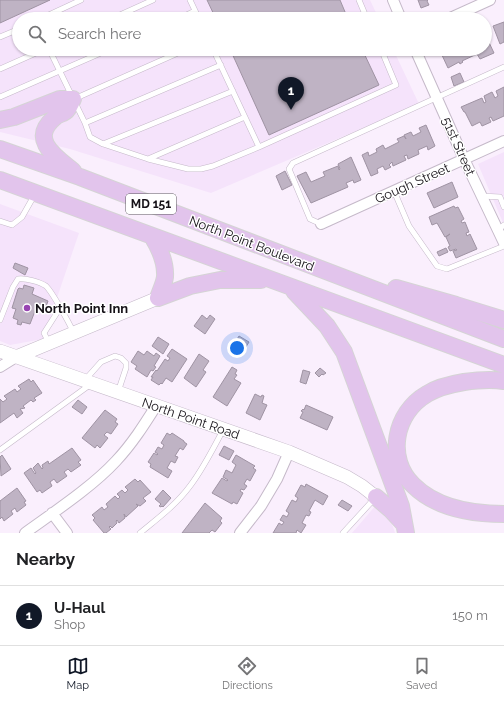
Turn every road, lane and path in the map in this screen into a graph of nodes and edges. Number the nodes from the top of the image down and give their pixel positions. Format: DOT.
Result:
graph roads {
  1 [pos="81,0"];
  2 [pos="153,0"];
  3 [pos="190,0"];
  4 [pos="359,0"];
  5 [pos="393,0"];
  6 [pos="490,0"];
  7 [pos="195,11"];
  8 [pos="55,12"];
  9 [pos="126,12"];
  10 [pos="364,12"];
  11 [pos="399,12"];
  12 [pos="463,12"];
  13 [pos="12,32"];
  14 [pos="0,37"];
  15 [pos="30,56"];
  16 [pos="52,56"];
  17 [pos="94,56"];
  18 [pos="171,56"];
  19 [pos="216,56"];
  20 [pos="383,56"];
  21 [pos="418,56"];
  22 [pos="221,65"];
  23 [pos="504,67"];
  24 [pos="0,70"];
  25 [pos="60,71"];
  26 [pos="233,91"];
  27 [pos="0,97"];
  28 [pos="438,97"];
  29 [pos="73,99"];
  30 [pos="246,117"];
  31 [pos="0,120"];
  32 [pos="85,123"];
  33 [pos="504,141"];
  34 [pos="103,144"];
  35 [pos="260,147"];
  36 [pos="0,149"];
  37 [pos="148,159"];
  38 [pos="464,159"];
  39 [pos="80,177"];
  40 [pos="0,180"];
  41 [pos="394,191"];
  42 [pos="35,193"];
  43 [pos="482,196"];
  44 [pos="504,207"];
  45 [pos="0,221"];
  46 [pos="321,224"];
  47 [pos="501,228"];
  48 [pos="152,236"];
  49 [pos="504,245"];
  50 [pos="302,262"];
  51 [pos="274,281"];
  52 [pos="290,287"];
  53 [pos="158,298"];
  54 [pos="60,308"];
  55 [pos="0,320"];
  56 [pos="504,320"];
  57 [pos="74,333"];
  58 [pos="504,339"];
  59 [pos="49,344"];
  60 [pos="0,351"];
  61 [pos="16,357"];
  62 [pos="504,365"];
  63 [pos="0,367"];
  64 [pos="504,380"];
  65 [pos="88,382"];
  66 [pos="118,392"];
  67 [pos="156,406"];
  68 [pos="224,429"];
  69 [pos="0,450"];
  70 [pos="289,452"];
  71 [pos="376,497"];
  72 [pos="52,513"];
  73 [pos="504,514"];
  74 [pos="406,530"];
  75 [pos="25,533"];
  76 [pos="67,533"];
  77 [pos="140,533"];
  78 [pos="240,533"];
  79 [pos="343,533"];
  1 -- 8 [label="lane"];
  2 -- 9 [label="lane"];
  3 -- 7 [label="lane"];
  4 -- 10 [label="lane"];
  5 -- 11 [label="street"];
  6 -- 12 [label="street"];
  13 -- 14 [label="lane"];
  15 -- 24 [label="lane"];
  16 -- 25 [label="lane"];
  17 -- 25 [label="lane"];
  18 -- 29 [label="lane"];
  19 -- 22 [label="lane"];
  20 -- 35 [label="lane"];
  21 -- 28 [label="street, 51st Street"];
  22 -- 26 [label="lane"];
  22 -- 32 [label="lane"];
  23 -- 28 [label="lane"];
  25 -- 27 [label="lane"];
  25 -- 29 [label="lane"];
  26 -- 30 [label="lane"];
  26 -- 34 [label="lane"];
  28 -- 38 [label="street, 51st Street"];
  28 -- 46 [label="lane"];
  29 -- 31 [label="main road"];
  29 -- 32 [label="lane"];
  29 -- 39 [label="main road"];
  30 -- 35 [label="lane"];
  30 -- 37 [label="lane"];
  32 -- 34 [label="lane"];
  33 -- 38 [label="street, Gough Street"];
  34 -- 37 [label="lane"];
  35 -- 37 [label="lane"];
  36 -- 39 [label="main road, North Point Boulevard / MD 151"];
  38 -- 41 [label="street, Gough Street"];
  38 -- 43 [label="street, 51st Street"];
  39 -- 50 [label="main road, North Point Boulevard / MD 151"];
  40 -- 42 [label="main road, North Point Boulevard / MD 151"];
  41 -- 46 [label="street, Gough Street"];
  41 -- 49 [label="lane"];
  42 -- 45 [label="lane"];
  42 -- 48 [label="main road, North Point Boulevard / MD 151"];
  43 -- 44 [label="lane"];
  43 -- 47 [label="street, 51st Street"];
  47 -- 49 [label="street, 51st Street"];
  48 -- 51 [label="main road, North Point Boulevard / MD 151"];
  48 -- 53 [label="main road"];
  50 -- 56 [label="main road"];
  50 -- 58 [label="main road, North Point Boulevard / MD 151"];
  51 -- 52 [label="main road, North Point Boulevard / MD 151"];
  51 -- 53 [label="main road"];
  52 -- 62 [label="main road, North Point Boulevard / MD 151"];
  52 -- 74 [label="main road"];
  53 -- 57 [label="street"];
  54 -- 55 [label="lane"];
  54 -- 57 [label="lane"];
  54 -- 59 [label="lane"];
  57 -- 59 [label="street"];
  59 -- 61 [label="street"];
  60 -- 61 [label="street, North Point Road"];
  61 -- 63 [label="street"];
  61 -- 65 [label="street, North Point Road"];
  64 -- 73 [label="main road"];
  65 -- 66 [label="street, North Point Road"];
  65 -- 66 [label="lane"];
  65 -- 69 [label="lane"];
  66 -- 67 [label="street, North Point Road"];
  67 -- 68 [label="street, North Point Road"];
  67 -- 72 [label="street"];
  68 -- 70 [label="street, North Point Road"];
  68 -- 77 [label="lane"];
  70 -- 71 [label="street, North Point Road"];
  70 -- 78 [label="street"];
  71 -- 74 [label="main road"];
  71 -- 79 [label="lane"];
  72 -- 75 [label="street"];
  72 -- 76 [label="street"];
}
